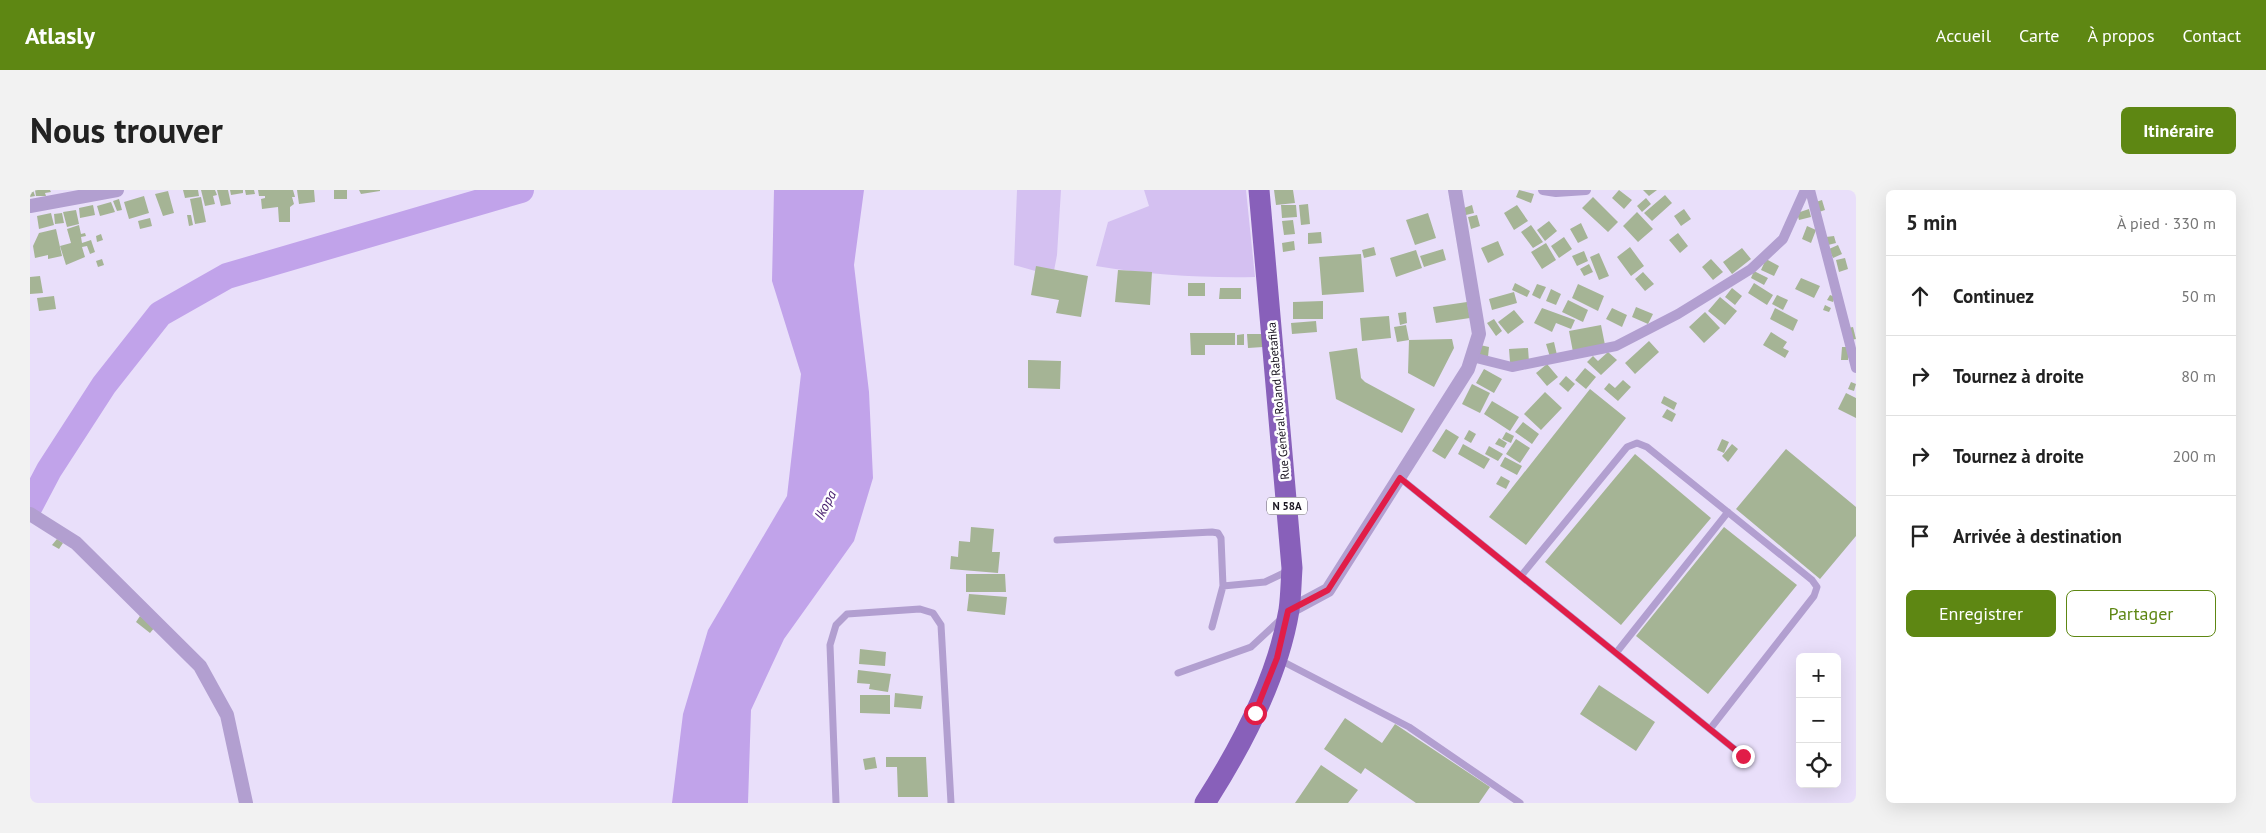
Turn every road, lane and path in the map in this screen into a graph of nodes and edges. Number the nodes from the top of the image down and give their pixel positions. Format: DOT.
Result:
graph roads {
  1 [pos="116,190"];
  2 [pos="1259,190"];
  3 [pos="1455,190"];
  4 [pos="1543,190"];
  5 [pos="1586,190"];
  6 [pos="1806,190"];
  7 [pos="1810,190"];
  8 [pos="30,206"];
  9 [pos="1472,357"];
  10 [pos="1856,368"];
  11 [pos="1400,478"];
  12 [pos="1728,512"];
  13 [pos="30,514"];
  14 [pos="1057,540"];
  15 [pos="1292,568"];
  16 [pos="1521,576"];
  17 [pos="1223,586"];
  18 [pos="1288,611"];
  19 [pos="1212,627"];
  20 [pos="1616,653"];
  21 [pos="1277,658"];
  22 [pos="1178,673"];
  23 [pos="1710,729"];
  24 [pos="1743,756"];
  25 [pos="1210,801"];
  26 [pos="246,803"];
  27 [pos="836,803"];
  28 [pos="952,803"];
  29 [pos="1520,803"];
  1 -- 8 [label="street"];
  2 -- 15 [label="main road, Rue Général Roland Rabetafika / N 58A"];
  3 -- 9 [label="street"];
  4 -- 5 [label="street"];
  6 -- 9 [label="street"];
  7 -- 10 [label="street"];
  9 -- 11 [label="street"];
  11 -- 16 [label="lane"];
  11 -- 18 [label="street"];
  12 -- 16 [label="lane"];
  12 -- 20 [label="lane"];
  12 -- 23 [label="lane"];
  13 -- 26 [label="street"];
  14 -- 17 [label="lane"];
  15 -- 17 [label="lane"];
  15 -- 18 [label="main road, Rue Général Roland Rabetafika / N 58A"];
  16 -- 20 [label="lane"];
  17 -- 19 [label="lane"];
  18 -- 21 [label="main road, Rue Général Roland Rabetafika / N 58A"];
  18 -- 22 [label="lane"];
  20 -- 23 [label="lane"];
  21 -- 25 [label="main road, Rue Général Roland Rabetafika / N 58A"];
  21 -- 29 [label="lane"];
  23 -- 24 [label="lane"];
  27 -- 28 [label="lane"];
}
